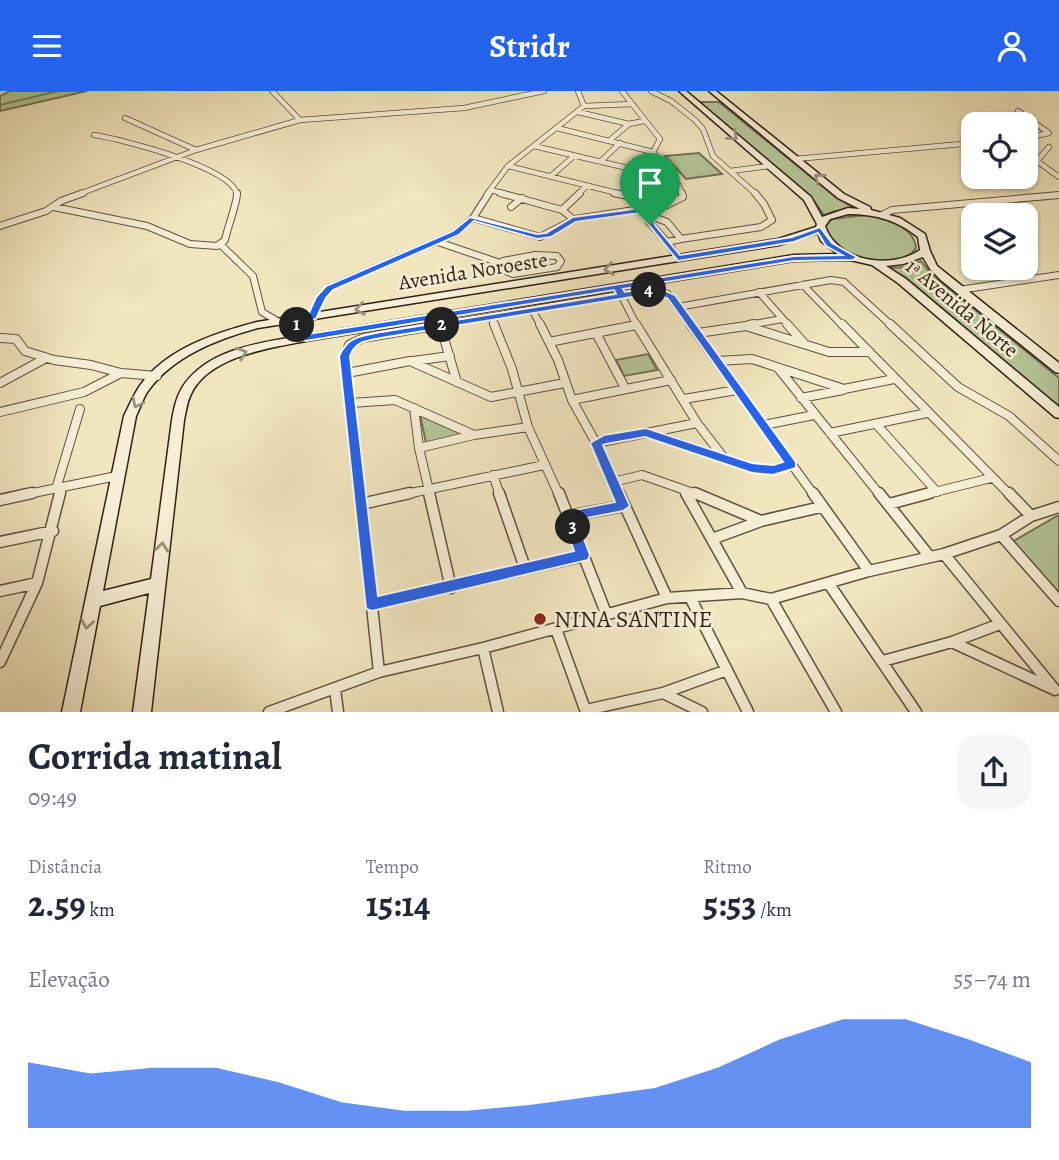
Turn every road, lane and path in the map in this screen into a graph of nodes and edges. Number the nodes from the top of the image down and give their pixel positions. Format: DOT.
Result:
graph roads {
  1 [pos="272,91"];
  2 [pos="544,91"];
  3 [pos="579,91"];
  4 [pos="622,91"];
  5 [pos="651,91"];
  6 [pos="682,91"];
  7 [pos="712,98"];
  8 [pos="691,99"];
  9 [pos="632,104"];
  10 [pos="584,106"];
  11 [pos="578,113"];
  12 [pos="125,118"];
  13 [pos="300,120"];
  14 [pos="644,121"];
  15 [pos="1048,121"];
  16 [pos="629,124"];
  17 [pos="1038,124"];
  18 [pos="557,128"];
  19 [pos="94,135"];
  20 [pos="1038,136"];
  21 [pos="610,140"];
  22 [pos="620,143"];
  23 [pos="961,144"];
  24 [pos="534,146"];
  25 [pos="1049,147"];
  26 [pos="196,150"];
  27 [pos="653,152"];
  28 [pos="574,156"];
  29 [pos="180,157"];
  30 [pos="795,159"];
  31 [pos="600,162"];
  32 [pos="508,166"];
  33 [pos="769,166"];
  34 [pos="730,171"];
  35 [pos="643,173"];
  36 [pos="551,176"];
  37 [pos="1059,177"];
  38 [pos="674,179"];
  39 [pos="587,186"];
  40 [pos="491,190"];
  41 [pos="623,195"];
  42 [pos="1059,197"];
  43 [pos="522,198"];
  44 [pos="54,207"];
  45 [pos="511,207"];
  46 [pos="650,208"];
  47 [pos="562,210"];
  48 [pos="641,211"];
  49 [pos="883,215"];
  50 [pos="473,218"];
  51 [pos="573,219"];
  52 [pos="650,220"];
  53 [pos="0,226"];
  54 [pos="821,226"];
  55 [pos="681,239"];
  56 [pos="438,242"];
  57 [pos="667,242"];
  58 [pos="220,244"];
  59 [pos="925,251"];
  60 [pos="853,257"];
  61 [pos="678,258"];
  62 [pos="871,262"];
  63 [pos="500,263"];
  64 [pos="575,275"];
  65 [pos="1059,275"];
  66 [pos="803,285"];
  67 [pos="505,286"];
  68 [pos="959,290"];
  69 [pos="620,291"];
  70 [pos="759,292"];
  71 [pos="582,293"];
  72 [pos="509,304"];
  73 [pos="678,307"];
  74 [pos="533,311"];
  75 [pos="491,317"];
  76 [pos="308,318"];
  77 [pos="782,319"];
  78 [pos="279,322"];
  79 [pos="440,325"];
  80 [pos="636,325"];
  81 [pos="746,325"];
  82 [pos="596,333"];
  83 [pos="698,333"];
  84 [pos="0,338"];
  85 [pos="306,338"];
  86 [pos="549,342"];
  87 [pos="806,345"];
  88 [pos="866,352"];
  89 [pos="450,356"];
  90 [pos="46,358"];
  91 [pos="410,361"];
  92 [pos="716,362"];
  93 [pos="1056,364"];
  94 [pos="778,368"];
  95 [pos="121,373"];
  96 [pos="347,373"];
  97 [pos="157,376"];
  98 [pos="894,379"];
  99 [pos="671,380"];
  100 [pos="457,382"];
  101 [pos="0,383"];
  102 [pos="565,383"];
  103 [pos="625,388"];
  104 [pos="844,389"];
  105 [pos="737,390"];
  106 [pos="519,391"];
  107 [pos="802,398"];
  108 [pos="572,400"];
  109 [pos="684,400"];
  110 [pos="351,403"];
  111 [pos="414,408"];
  112 [pos="80,409"];
  113 [pos="0,412"];
  114 [pos="927,413"];
  115 [pos="1059,414"];
  116 [pos="814,415"];
  117 [pos="697,422"];
  118 [pos="764,425"];
  119 [pos="877,425"];
  120 [pos="528,427"];
  121 [pos="646,432"];
  122 [pos="830,433"];
  123 [pos="474,435"];
  124 [pos="596,443"];
  125 [pos="419,448"];
  126 [pos="724,459"];
  127 [pos="1059,461"];
  128 [pos="544,465"];
  129 [pos="792,465"];
  130 [pos="493,475"];
  131 [pos="117,477"];
  132 [pos="991,478"];
  133 [pos="613,482"];
  134 [pos="59,488"];
  135 [pos="429,490"];
  136 [pos="685,491"];
  137 [pos="937,492"];
  138 [pos="0,500"];
  139 [pos="889,503"];
  140 [pos="361,504"];
  141 [pos="623,506"];
  142 [pos="821,507"];
  143 [pos="1059,507"];
  144 [pos="569,516"];
  145 [pos="1031,516"];
  146 [pos="761,521"];
  147 [pos="53,531"];
  148 [pos="1001,535"];
  149 [pos="712,539"];
  150 [pos="0,542"];
  151 [pos="944,554"];
  152 [pos="583,555"];
  153 [pos="930,557"];
  154 [pos="525,568"];
  155 [pos="869,571"];
  156 [pos="37,583"];
  157 [pos="158,584"];
  158 [pos="830,584"];
  159 [pos="451,588"];
  160 [pos="0,591"];
  161 [pos="742,593"];
  162 [pos="690,597"];
  163 [pos="667,598"];
  164 [pos="771,599"];
  165 [pos="92,601"];
  166 [pos="1059,601"];
  167 [pos="372,604"];
  168 [pos="606,613"];
  169 [pos="1000,624"];
  170 [pos="556,629"];
  171 [pos="952,642"];
  172 [pos="4,644"];
  173 [pos="483,648"];
  174 [pos="883,661"];
  175 [pos="0,662"];
  176 [pos="727,670"];
  177 [pos="379,672"];
  178 [pos="335,689"];
  179 [pos="1057,691"];
  180 [pos="663,693"];
  181 [pos="586,711"];
  182 [pos="71,712"];
  183 [pos="142,712"];
  184 [pos="269,712"];
  185 [pos="338,712"];
  186 [pos="498,712"];
  187 [pos="702,712"];
  188 [pos="748,712"];
  189 [pos="836,712"];
  190 [pos="916,712"];
  1 -- 13 [label="street"];
  2 -- 13 [label="street"];
  3 -- 10 [label="street"];
  4 -- 9 [label="street"];
  5 -- 34 [label="street"];
  6 -- 8 [label="street"];
  7 -- 8 [label="street"];
  7 -- 30 [label="street"];
  8 -- 33 [label="street, one-way"];
  9 -- 10 [label="street"];
  9 -- 14 [label="street"];
  10 -- 11 [label="street"];
  11 -- 16 [label="street"];
  11 -- 18 [label="street"];
  12 -- 26 [label="street"];
  13 -- 26 [label="street"];
  14 -- 16 [label="street"];
  14 -- 27 [label="street"];
  15 -- 17 [label="street"];
  16 -- 21 [label="street"];
  17 -- 20 [label="street"];
  18 -- 21 [label="street"];
  18 -- 24 [label="street"];
  19 -- 29 [label="street"];
  21 -- 22 [label="street"];
  22 -- 27 [label="street"];
  22 -- 31 [label="street"];
  23 -- 30 [label="street"];
  24 -- 28 [label="street"];
  24 -- 32 [label="street"];
  25 -- 37 [label="street"];
  26 -- 29 [label="street"];
  27 -- 38 [label="street"];
  28 -- 31 [label="street"];
  28 -- 36 [label="street"];
  29 -- 44 [label="street"];
  29 -- 58 [label="street"];
  49 -- 30 [label="street, one-way"];
  31 -- 35 [label="street"];
  32 -- 36 [label="street"];
  32 -- 40 [label="street"];
  33 -- 34 [label="street"];
  33 -- 54 [label="street"];
  34 -- 55 [label="street"];
  35 -- 38 [label="street"];
  35 -- 41 [label="street"];
  36 -- 39 [label="street"];
  38 -- 46 [label="street"];
  39 -- 41 [label="street"];
  39 -- 47 [label="street"];
  40 -- 43 [label="street"];
  40 -- 50 [label="street"];
  41 -- 46 [label="street"];
  42 -- 49 [label="street"];
  43 -- 45 [label="street"];
  43 -- 47 [label="street"];
  44 -- 53 [label="street"];
  44 -- 58 [label="street"];
  46 -- 48 [label="street"];
  47 -- 51 [label="street"];
  48 -- 51 [label="street"];
  48 -- 52 [label="street"];
  49 -- 54 [label="street, Avenida Noroeste"];
  49 -- 59 [label="street, 1ᵃ Avenida Norte"];
  50 -- 51 [label="street"];
  50 -- 56 [label="street"];
  52 -- 55 [label="street"];
  52 -- 57 [label="street"];
  54 -- 60 [label="street"];
  54 -- 61 [label="street, Avenida Noroeste"];
  55 -- 57 [label="street"];
  56 -- 63 [label="street"];
  56 -- 76 [label="street"];
  57 -- 61 [label="street"];
  58 -- 78 [label="street"];
  59 -- 62 [label="street"];
  59 -- 68 [label="street, 1ᵃ Avenida Norte"];
  60 -- 62 [label="street"];
  60 -- 69 [label="street, Avenida Noroeste"];
  61 -- 64 [label="street, Avenida Noroeste, one-way"];
  62 -- 115 [label="street, 1ᵃ Avenida Norte"];
  63 -- 63 [label="street"];
  64 -- 67 [label="street, Avenida Noroeste"];
  64 -- 71 [label="street"];
  65 -- 68 [label="street"];
  66 -- 70 [label="street"];
  66 -- 88 [label="street"];
  66 -- 127 [label="street"];
  67 -- 72 [label="street"];
  67 -- 76 [label="street, Avenida Noroeste, one-way"];
  68 -- 93 [label="street, 1ᵃ Avenida Norte"];
  69 -- 71 [label="street, Avenida Noroeste"];
  69 -- 73 [label="street"];
  69 -- 74 [label="street"];
  69 -- 80 [label="street"];
  70 -- 73 [label="street"];
  70 -- 77 [label="street"];
  71 -- 72 [label="street, Avenida Noroeste"];
  72 -- 85 [label="street, Avenida Noroeste"];
  73 -- 83 [label="street"];
  74 -- 75 [label="street"];
  74 -- 86 [label="street"];
  75 -- 79 [label="street"];
  75 -- 106 [label="street"];
  76 -- 78 [label="street, Avenida Noroeste"];
  76 -- 85 [label="street"];
  77 -- 81 [label="street"];
  77 -- 87 [label="street"];
  78 -- 97 [label="street, Avenida Noroeste"];
  79 -- 89 [label="street"];
  79 -- 96 [label="street"];
  80 -- 82 [label="street"];
  80 -- 99 [label="street"];
  81 -- 83 [label="street"];
  81 -- 87 [label="street"];
  82 -- 86 [label="street"];
  82 -- 103 [label="street"];
  83 -- 92 [label="street"];
  84 -- 90 [label="street"];
  157 -- 85 [label="street, Avenida Noroeste, one-way"];
  86 -- 102 [label="street"];
  87 -- 88 [label="street"];
  88 -- 98 [label="street"];
  89 -- 91 [label="street"];
  89 -- 100 [label="street"];
  90 -- 95 [label="street"];
  90 -- 101 [label="street"];
  91 -- 96 [label="street"];
  91 -- 100 [label="street"];
  92 -- 94 [label="street"];
  92 -- 105 [label="street"];
  94 -- 104 [label="street"];
  94 -- 107 [label="street"];
  95 -- 97 [label="street"];
  95 -- 113 [label="street"];
  96 -- 110 [label="street"];
  97 -- 131 [label="street, Avenida Noroeste, one-way"];
  98 -- 104 [label="street"];
  98 -- 114 [label="street"];
  99 -- 103 [label="street"];
  99 -- 109 [label="street"];
  100 -- 106 [label="street"];
  102 -- 106 [label="street"];
  102 -- 108 [label="street"];
  103 -- 108 [label="street"];
  104 -- 107 [label="street"];
  105 -- 109 [label="street"];
  105 -- 118 [label="street"];
  106 -- 120 [label="street"];
  107 -- 116 [label="street"];
  108 -- 124 [label="street"];
  109 -- 117 [label="street"];
  110 -- 111 [label="street"];
  110 -- 140 [label="street"];
  111 -- 123 [label="street"];
  111 -- 125 [label="street"];
  112 -- 134 [label="street"];
  114 -- 119 [label="street"];
  114 -- 132 [label="street"];
  116 -- 118 [label="street"];
  116 -- 122 [label="street"];
  117 -- 121 [label="street"];
  117 -- 126 [label="street"];
  118 -- 129 [label="street"];
  119 -- 122 [label="street"];
  119 -- 137 [label="street"];
  120 -- 123 [label="street"];
  120 -- 128 [label="street"];
  121 -- 124 [label="street"];
  121 -- 126 [label="street"];
  122 -- 139 [label="street"];
  123 -- 125 [label="street"];
  124 -- 133 [label="street"];
  125 -- 135 [label="street"];
  126 -- 129 [label="street"];
  128 -- 130 [label="street"];
  128 -- 144 [label="street"];
  129 -- 142 [label="street"];
  130 -- 135 [label="street"];
  130 -- 154 [label="street"];
  131 -- 134 [label="street"];
  131 -- 165 [label="street, Avenida Noroeste"];
  132 -- 137 [label="street"];
  132 -- 145 [label="street"];
  133 -- 136 [label="street"];
  133 -- 141 [label="street"];
  134 -- 138 [label="street"];
  134 -- 147 [label="street"];
  135 -- 140 [label="street"];
  135 -- 159 [label="street"];
  136 -- 146 [label="street"];
  136 -- 149 [label="street"];
  137 -- 139 [label="street"];
  139 -- 153 [label="street"];
  140 -- 167 [label="street"];
  141 -- 144 [label="street"];
  141 -- 163 [label="street"];
  142 -- 146 [label="street"];
  142 -- 155 [label="street"];
  143 -- 145 [label="street"];
  144 -- 152 [label="street"];
  145 -- 148 [label="street"];
  146 -- 149 [label="street"];
  147 -- 150 [label="street"];
  147 -- 156 [label="street"];
  148 -- 151 [label="street"];
  148 -- 166 [label="street"];
  149 -- 161 [label="street"];
  151 -- 153 [label="street"];
  151 -- 169 [label="street"];
  152 -- 154 [label="street"];
  152 -- 168 [label="street"];
  153 -- 155 [label="street"];
  154 -- 159 [label="street"];
  155 -- 158 [label="street"];
  156 -- 160 [label="street"];
  156 -- 172 [label="street"];
  157 -- 165 [label="street"];
  157 -- 183 [label="street, Avenida Noroeste"];
  158 -- 164 [label="street"];
  158 -- 174 [label="street"];
  159 -- 167 [label="street"];
  161 -- 162 [label="street"];
  161 -- 164 [label="street"];
  162 -- 163 [label="street"];
  162 -- 176 [label="street"];
  163 -- 168 [label="street"];
  164 -- 189 [label="street"];
  165 -- 182 [label="street, Avenida Noroeste, one-way"];
  167 -- 177 [label="street"];
  168 -- 170 [label="street"];
  169 -- 171 [label="street"];
  169 -- 179 [label="street"];
  170 -- 173 [label="street"];
  170 -- 181 [label="street"];
  171 -- 174 [label="street"];
  171 -- 179 [label="street"];
  172 -- 175 [label="street"];
  173 -- 177 [label="street"];
  173 -- 186 [label="street"];
  174 -- 190 [label="street"];
  176 -- 180 [label="street"];
  176 -- 188 [label="street"];
  177 -- 178 [label="street"];
  178 -- 184 [label="street"];
  178 -- 185 [label="street"];
  180 -- 181 [label="street"];
  180 -- 187 [label="street"];
}
